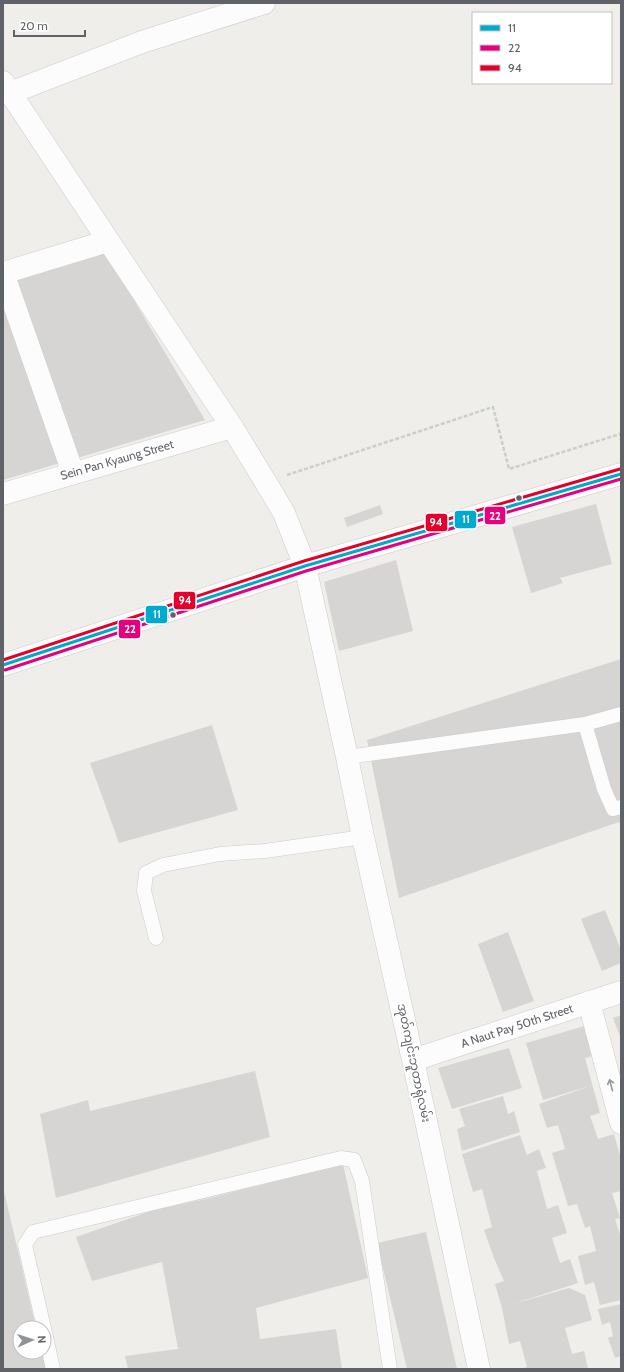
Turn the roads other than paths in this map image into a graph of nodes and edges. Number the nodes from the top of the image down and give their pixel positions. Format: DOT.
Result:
graph roads {
  1 [pos="264,3"];
  2 [pos="7,88"];
  3 [pos="108,241"];
  4 [pos="3,273"];
  5 [pos="232,427"];
  6 [pos="73,473"];
  7 [pos="621,474"];
  8 [pos="3,494"];
  9 [pos="305,566"];
  10 [pos="3,665"];
  11 [pos="621,714"];
  12 [pos="585,724"];
  13 [pos="347,757"];
  14 [pos="621,808"];
  15 [pos="363,837"];
  16 [pos="156,938"];
  17 [pos="621,992"];
  18 [pos="589,1002"];
  19 [pos="413,1060"];
  20 [pos="621,1123"];
  21 [pos="42,1320"];
  22 [pos="390,1369"];
  23 [pos="479,1369"];
  1 -- 2 [label="street"];
  2 -- 3 [label="street, အုတ်ကျင်းဘူတာရုံလမ်း"];
  3 -- 4 [label="street"];
  3 -- 5 [label="street, အုတ်ကျင်းဘူတာရုံလမ်း"];
  4 -- 6 [label="street"];
  5 -- 6 [label="street, Sein Pan Kyaung Street"];
  5 -- 9 [label="street, အုတ်ကျင်းဘူတာရုံလမ်း"];
  6 -- 8 [label="street, Sein Pan Kyaung Street"];
  7 -- 9 [label="street"];
  9 -- 10 [label="street"];
  9 -- 13 [label="street, အုတ်ကျင်းဘူတာရုံလမ်း"];
  11 -- 12 [label="lane"];
  12 -- 13 [label="lane"];
  12 -- 14 [label="lane"];
  13 -- 15 [label="street, အုတ်ကျင်းဘူတာရုံလမ်း"];
  15 -- 16 [label="lane"];
  15 -- 19 [label="street, အုတ်ကျင်းဘူတာရုံလမ်း"];
  17 -- 18 [label="street, A Naut Pay 50th Street"];
  18 -- 19 [label="street, A Naut Pay 50th Street"];
  20 -- 18 [label="street, one-way"];
  19 -- 23 [label="street, အုတ်ကျင်းဘူတာရုံလမ်း"];
  21 -- 22 [label="lane"];
}
